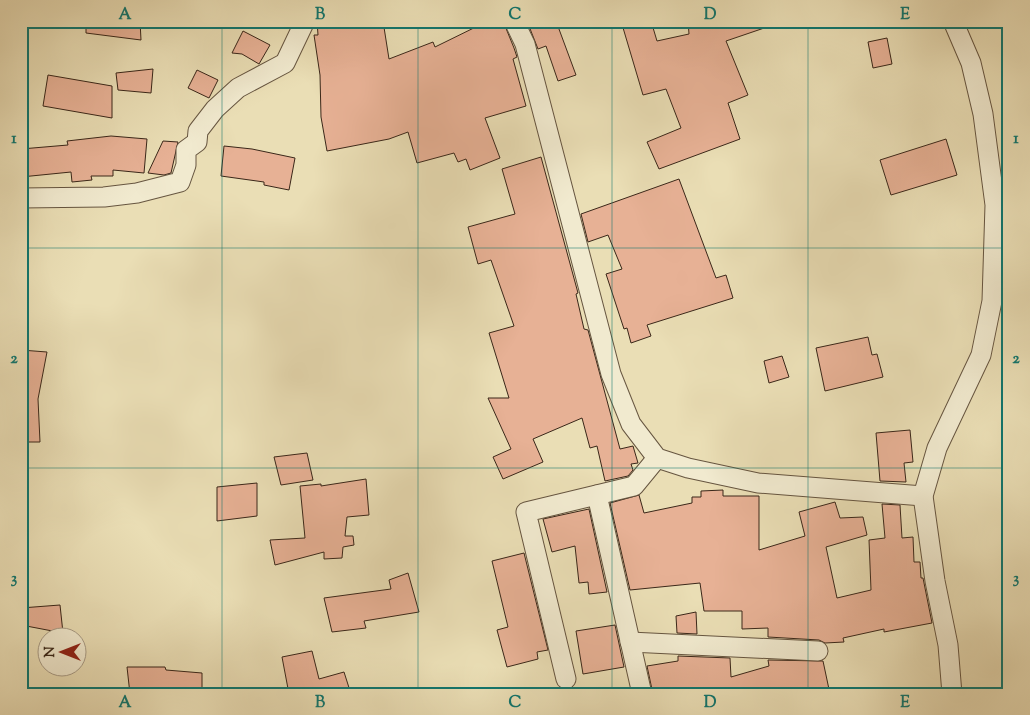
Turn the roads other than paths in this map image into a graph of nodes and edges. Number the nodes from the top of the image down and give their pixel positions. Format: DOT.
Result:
graph roads {
  1 [pos="305,21"];
  2 [pos="514,21"];
  3 [pos="953,21"];
  4 [pos="21,198"];
  5 [pos="657,458"];
  6 [pos="597,495"];
  7 [pos="923,496"];
  8 [pos="630,642"];
  9 [pos="818,651"];
  10 [pos="566,679"];
  11 [pos="642,694"];
  12 [pos="952,694"];
  1 -- 4 [label="street"];
  2 -- 5 [label="street"];
  3 -- 7 [label="street"];
  5 -- 6 [label="street"];
  5 -- 7 [label="street"];
  6 -- 8 [label="street"];
  6 -- 10 [label="street"];
  7 -- 12 [label="street"];
  8 -- 9 [label="street"];
  8 -- 11 [label="street"];
}
